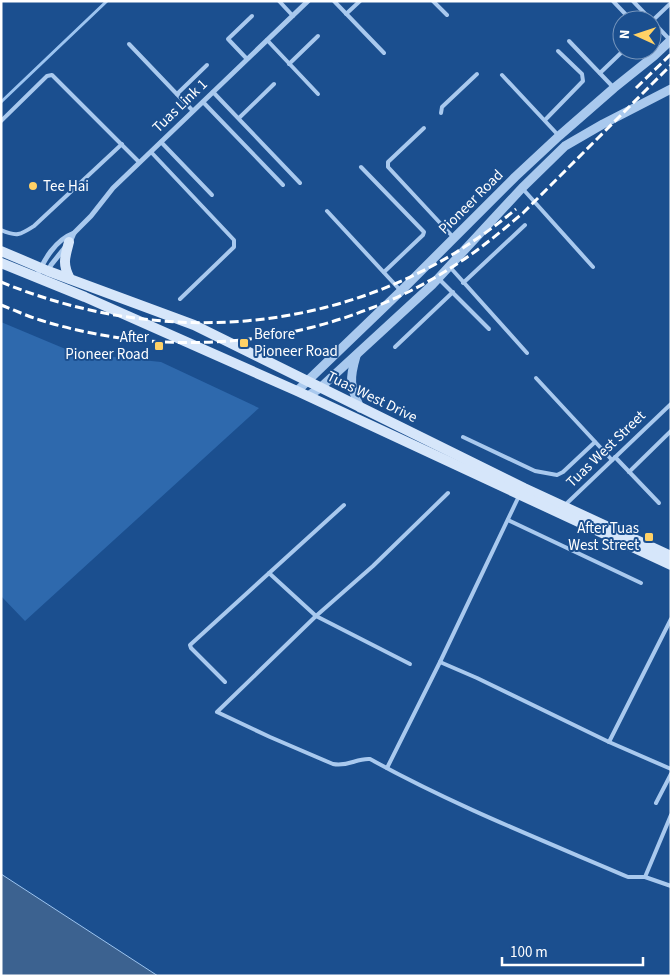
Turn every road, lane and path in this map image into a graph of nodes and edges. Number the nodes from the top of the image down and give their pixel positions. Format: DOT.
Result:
graph roads {
  1 [pos="279,1"];
  2 [pos="308,1"];
  3 [pos="334,1"];
  4 [pos="360,1"];
  5 [pos="433,1"];
  6 [pos="613,1"];
  7 [pos="622,10"];
  8 [pos="346,14"];
  9 [pos="447,15"];
  10 [pos="252,16"];
  11 [pos="293,16"];
  12 [pos="318,36"];
  13 [pos="267,40"];
  14 [pos="670,40"];
  15 [pos="570,41"];
  16 [pos="129,44"];
  17 [pos="558,51"];
  18 [pos="384,53"];
  19 [pos="247,59"];
  20 [pos="614,60"];
  21 [pos="290,64"];
  22 [pos="207,65"];
  23 [pos="600,73"];
  24 [pos="477,74"];
  25 [pos="502,74"];
  26 [pos="274,84"];
  27 [pos="614,88"];
  28 [pos="671,89"];
  29 [pos="214,92"];
  30 [pos="177,94"];
  31 [pos="318,94"];
  32 [pos="203,102"];
  33 [pos="193,111"];
  34 [pos="441,113"];
  35 [pos="238,118"];
  36 [pos="1,120"];
  37 [pos="545,120"];
  38 [pos="424,128"];
  39 [pos="560,136"];
  40 [pos="161,142"];
  41 [pos="122,144"];
  42 [pos="151,152"];
  43 [pos="139,162"];
  44 [pos="361,167"];
  45 [pos="300,183"];
  46 [pos="283,185"];
  47 [pos="522,188"];
  48 [pos="212,195"];
  49 [pos="327,210"];
  50 [pos="525,225"];
  51 [pos="1,230"];
  52 [pos="74,232"];
  53 [pos="454,238"];
  54 [pos="69,242"];
  55 [pos="1,251"];
  56 [pos="1,263"];
  57 [pos="448,266"];
  58 [pos="593,267"];
  59 [pos="384,272"];
  60 [pos="42,275"];
  61 [pos="438,278"];
  62 [pos="70,279"];
  63 [pos="464,283"];
  64 [pos="401,291"];
  65 [pos="453,292"];
  66 [pos="180,299"];
  67 [pos="489,329"];
  68 [pos="395,347"];
  69 [pos="527,353"];
  70 [pos="356,356"];
  71 [pos="536,378"];
  72 [pos="307,381"];
  73 [pos="320,388"];
  74 [pos="297,391"];
  75 [pos="308,396"];
  76 [pos="671,404"];
  77 [pos="360,408"];
  78 [pos="671,431"];
  79 [pos="463,437"];
  80 [pos="596,442"];
  81 [pos="614,458"];
  82 [pos="629,472"];
  83 [pos="522,491"];
  84 [pos="448,493"];
  85 [pos="658,503"];
  86 [pos="344,505"];
  87 [pos="561,509"];
  88 [pos="508,520"];
  89 [pos="671,556"];
  90 [pos="671,565"];
  91 [pos="269,573"];
  92 [pos="641,583"];
  93 [pos="316,616"];
  94 [pos="671,619"];
  95 [pos="440,662"];
  96 [pos="410,664"];
  97 [pos="224,682"];
  98 [pos="609,742"];
  99 [pos="387,768"];
  100 [pos="671,769"];
  101 [pos="671,774"];
  102 [pos="656,803"];
  103 [pos="671,815"];
  104 [pos="645,877"];
  105 [pos="671,886"];
  1 -- 11 [label="lane"];
  2 -- 11 [label="street, Tuas Link 1"];
  3 -- 8 [label="lane"];
  4 -- 8 [label="lane"];
  5 -- 9 [label="lane"];
  6 -- 7 [label="lane"];
  8 -- 18 [label="lane"];
  10 -- 19 [label="lane"];
  11 -- 13 [label="street, Tuas Link 1"];
  12 -- 21 [label="lane"];
  13 -- 19 [label="street, Tuas Link 1"];
  13 -- 21 [label="lane"];
  14 -- 27 [label="street, Pioneer Road"];
  15 -- 23 [label="lane"];
  16 -- 30 [label="lane"];
  17 -- 37 [label="lane"];
  19 -- 29 [label="street, Tuas Link 1"];
  20 -- 23 [label="lane"];
  21 -- 31 [label="lane"];
  22 -- 30 [label="lane"];
  23 -- 27 [label="lane"];
  24 -- 34 [label="lane"];
  25 -- 37 [label="lane"];
  26 -- 35 [label="lane"];
  27 -- 39 [label="street, Pioneer Road"];
  28 -- 47 [label="street, Pioneer Road"];
  29 -- 32 [label="street, Tuas Link 1"];
  29 -- 35 [label="lane"];
  30 -- 33 [label="lane"];
  32 -- 33 [label="street, Tuas Link 1"];
  32 -- 46 [label="lane"];
  33 -- 40 [label="street, Tuas Link 1"];
  35 -- 45 [label="lane"];
  36 -- 41 [label="lane"];
  37 -- 39 [label="lane"];
  38 -- 53 [label="lane"];
  39 -- 53 [label="street, Pioneer Road"];
  40 -- 42 [label="street, Tuas Link 1"];
  40 -- 48 [label="lane"];
  41 -- 43 [label="lane"];
  41 -- 51 [label="lane"];
  42 -- 43 [label="street, Tuas Link 1"];
  42 -- 66 [label="lane"];
  43 -- 52 [label="street, Tuas Link 1"];
  44 -- 59 [label="lane"];
  47 -- 57 [label="street, Pioneer Road"];
  47 -- 58 [label="lane"];
  49 -- 59 [label="lane"];
  50 -- 63 [label="lane"];
  52 -- 54 [label="street, Tuas Link 1"];
  52 -- 60 [label="street, Tuas Link 1"];
  53 -- 64 [label="street, Pioneer Road"];
  54 -- 60 [label="street, Tuas Link 1"];
  54 -- 62 [label="main road"];
  55 -- 60 [label="main road, Tuas West Drive"];
  56 -- 60 [label="main road, Tuas West Drive"];
  57 -- 61 [label="street, Pioneer Road"];
  57 -- 63 [label="lane"];
  59 -- 64 [label="lane"];
  60 -- 62 [label="main road, Tuas West Drive"];
  60 -- 74 [label="main road, Tuas West Drive"];
  61 -- 65 [label="lane"];
  61 -- 70 [label="street, Pioneer Road"];
  62 -- 72 [label="main road, Tuas West Drive"];
  63 -- 69 [label="lane"];
  64 -- 72 [label="street, Pioneer Road"];
  65 -- 67 [label="lane"];
  65 -- 68 [label="lane"];
  70 -- 73 [label="street, Pioneer Road"];
  70 -- 77 [label="street"];
  71 -- 80 [label="lane"];
  72 -- 73 [label="main road, Tuas West Drive"];
  72 -- 74 [label="street, Pioneer Road"];
  73 -- 75 [label="street, Pioneer Road"];
  73 -- 77 [label="main road, Tuas West Drive"];
  74 -- 75 [label="main road, Tuas West Drive"];
  75 -- 83 [label="main road, Tuas West Drive"];
  76 -- 81 [label="lane, Tuas West Street"];
  77 -- 83 [label="main road, Tuas West Drive"];
  78 -- 82 [label="lane"];
  79 -- 80 [label="lane"];
  80 -- 81 [label="lane"];
  81 -- 82 [label="lane"];
  81 -- 87 [label="lane, Tuas West Street"];
  82 -- 85 [label="lane"];
  83 -- 87 [label="main road, Tuas West Drive"];
  83 -- 88 [label="lane"];
  84 -- 93 [label="lane"];
  86 -- 91 [label="lane"];
  87 -- 89 [label="main road, Tuas West Drive"];
  87 -- 90 [label="main road, Tuas West Drive"];
  88 -- 92 [label="lane"];
  88 -- 95 [label="lane"];
  91 -- 93 [label="lane"];
  91 -- 97 [label="lane"];
  93 -- 96 [label="lane"];
  93 -- 99 [label="lane"];
  94 -- 98 [label="lane"];
  95 -- 98 [label="lane"];
  95 -- 99 [label="lane"];
  98 -- 100 [label="lane"];
  99 -- 104 [label="lane"];
  101 -- 102 [label="lane"];
  103 -- 104 [label="lane"];
  104 -- 105 [label="lane"];
}
